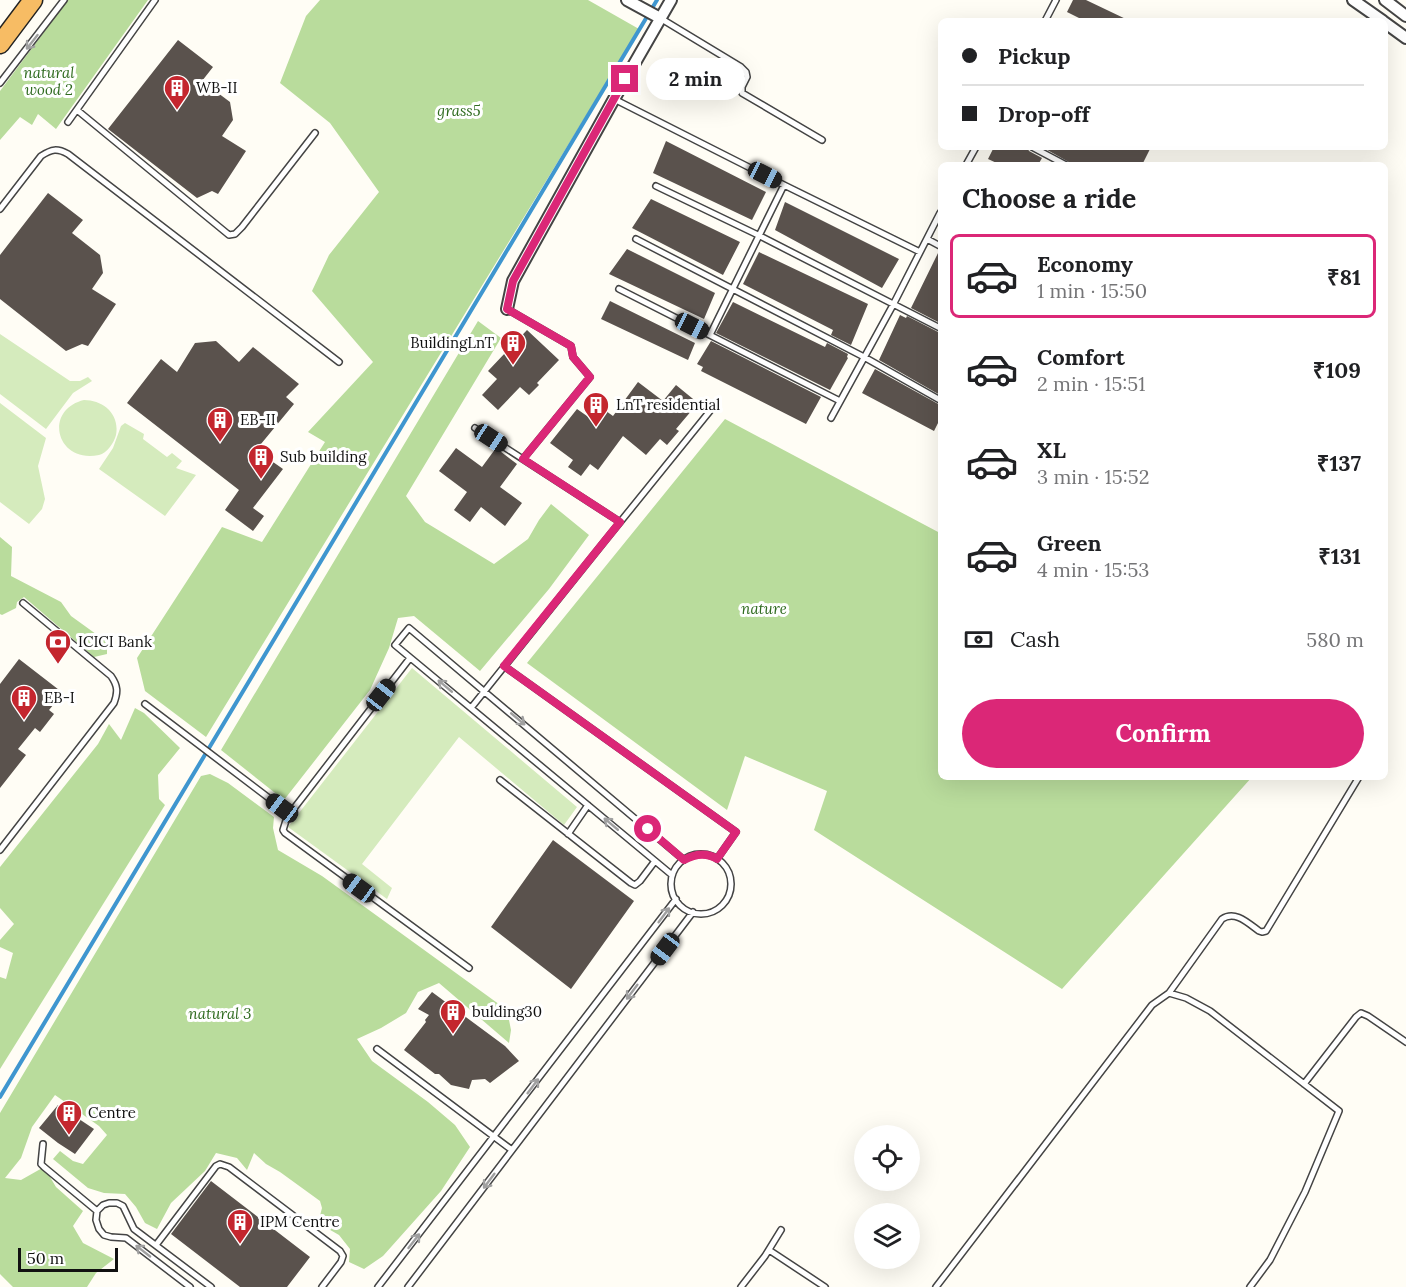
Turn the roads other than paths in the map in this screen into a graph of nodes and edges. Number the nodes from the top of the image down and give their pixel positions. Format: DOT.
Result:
graph roads {
  1 [pos="33,0"];
  2 [pos="64,0"];
  3 [pos="155,0"];
  4 [pos="627,0"];
  5 [pos="671,0"];
  6 [pos="1056,0"];
  7 [pos="1353,0"];
  8 [pos="1385,0"];
  9 [pos="1406,16"];
  10 [pos="660,18"];
  11 [pos="1046,18"];
  12 [pos="1378,18"];
  13 [pos="1388,25"];
  14 [pos="1406,38"];
  15 [pos="0,44"];
  16 [pos="0,83"];
  17 [pos="614,99"];
  18 [pos="77,110"];
  19 [pos="68,122"];
  20 [pos="315,133"];
  21 [pos="822,140"];
  22 [pos="1038,150"];
  23 [pos="1060,162"];
  24 [pos="784,185"];
  25 [pos="656,186"];
  26 [pos="0,209"];
  27 [pos="938,217"];
  28 [pos="758,235"];
  29 [pos="636,239"];
  30 [pos="927,239"];
  31 [pos="938,245"];
  32 [pos="920,252"];
  33 [pos="731,288"];
  34 [pos="619,289"];
  35 [pos="894,304"];
  36 [pos="507,309"];
  37 [pos="938,327"];
  38 [pos="710,335"];
  39 [pos="864,357"];
  40 [pos="339,362"];
  41 [pos="938,398"];
  42 [pos="840,401"];
  43 [pos="714,406"];
  44 [pos="831,418"];
  45 [pos="475,428"];
  46 [pos="523,459"];
  47 [pos="620,522"];
  48 [pos="23,603"];
  49 [pos="410,657"];
  50 [pos="504,666"];
  51 [pos="484,691"];
  52 [pos="145,704"];
  53 [pos="471,708"];
  54 [pos="500,780"];
  55 [pos="1357,780"];
  56 [pos="588,805"];
  57 [pos="289,810"];
  58 [pos="568,834"];
  59 [pos="0,850"];
  60 [pos="717,859"];
  61 [pos="684,860"];
  62 [pos="656,861"];
  63 [pos="672,875"];
  64 [pos="676,899"];
  65 [pos="693,912"];
  66 [pos="469,968"];
  67 [pos="1169,993"];
  68 [pos="1406,1042"];
  69 [pos="377,1050"];
  70 [pos="1304,1084"];
  71 [pos="494,1137"];
  72 [pos="43,1144"];
  73 [pos="512,1150"];
  74 [pos="97,1211"];
  75 [pos="781,1230"];
  76 [pos="156,1245"];
  77 [pos="769,1250"];
  78 [pos="190,1287"];
  79 [pos="211,1287"];
  80 [pos="322,1287"];
  81 [pos="378,1287"];
  82 [pos="408,1287"];
  83 [pos="741,1287"];
  84 [pos="825,1287"];
  85 [pos="936,1287"];
  86 [pos="1250,1287"];
  1 -- 15 [label="highway"];
  2 -- 16 [label="lane, one-way"];
  3 -- 18 [label="lane"];
  4 -- 10 [label="street"];
  5 -- 10 [label="street"];
  6 -- 11 [label="lane"];
  7 -- 12 [label="street"];
  8 -- 9 [label="street"];
  10 -- 17 [label="street"];
  10 -- 21 [label="lane"];
  13 -- 14 [label="street"];
  17 -- 24 [label="lane"];
  17 -- 36 [label="street"];
  18 -- 19 [label="lane"];
  18 -- 20 [label="lane"];
  22 -- 23 [label="lane"];
  24 -- 28 [label="lane"];
  24 -- 32 [label="lane"];
  25 -- 28 [label="lane"];
  26 -- 40 [label="lane"];
  27 -- 30 [label="lane"];
  28 -- 33 [label="lane"];
  28 -- 35 [label="lane"];
  29 -- 33 [label="lane"];
  30 -- 31 [label="lane"];
  30 -- 32 [label="lane"];
  32 -- 35 [label="lane"];
  33 -- 38 [label="lane"];
  33 -- 39 [label="lane"];
  34 -- 38 [label="lane"];
  35 -- 37 [label="lane"];
  35 -- 39 [label="lane"];
  36 -- 46 [label="lane"];
  38 -- 42 [label="lane"];
  39 -- 41 [label="lane"];
  39 -- 42 [label="lane"];
  42 -- 44 [label="lane"];
  43 -- 47 [label="lane"];
  45 -- 46 [label="lane"];
  46 -- 47 [label="lane"];
  47 -- 50 [label="lane"];
  48 -- 59 [label="lane"];
  49 -- 51 [label="lane"];
  53 -- 49 [label="lane, one-way"];
  49 -- 57 [label="lane"];
  50 -- 51 [label="lane"];
  50 -- 60 [label="lane"];
  51 -- 53 [label="lane"];
  51 -- 61 [label="lane, one-way"];
  52 -- 57 [label="lane"];
  53 -- 56 [label="lane"];
  54 -- 58 [label="lane"];
  55 -- 67 [label="lane"];
  56 -- 58 [label="lane"];
  62 -- 56 [label="lane, one-way"];
  57 -- 66 [label="lane"];
  58 -- 62 [label="lane"];
  60 -- 61 [label="lane"];
  60 -- 65 [label="lane"];
  61 -- 63 [label="lane"];
  62 -- 63 [label="lane"];
  63 -- 64 [label="lane"];
  64 -- 65 [label="lane"];
  71 -- 64 [label="lane, one-way"];
  65 -- 73 [label="lane, one-way"];
  67 -- 70 [label="lane"];
  67 -- 85 [label="lane"];
  68 -- 70 [label="lane"];
  69 -- 71 [label="lane"];
  70 -- 86 [label="lane"];
  71 -- 73 [label="lane"];
  81 -- 71 [label="lane, one-way"];
  72 -- 74 [label="lane"];
  73 -- 82 [label="lane, one-way"];
  74 -- 76 [label="lane"];
  78 -- 74 [label="lane, one-way"];
  75 -- 77 [label="lane"];
  76 -- 79 [label="lane"];
  76 -- 80 [label="lane"];
  77 -- 83 [label="lane"];
  77 -- 84 [label="lane"];
}
